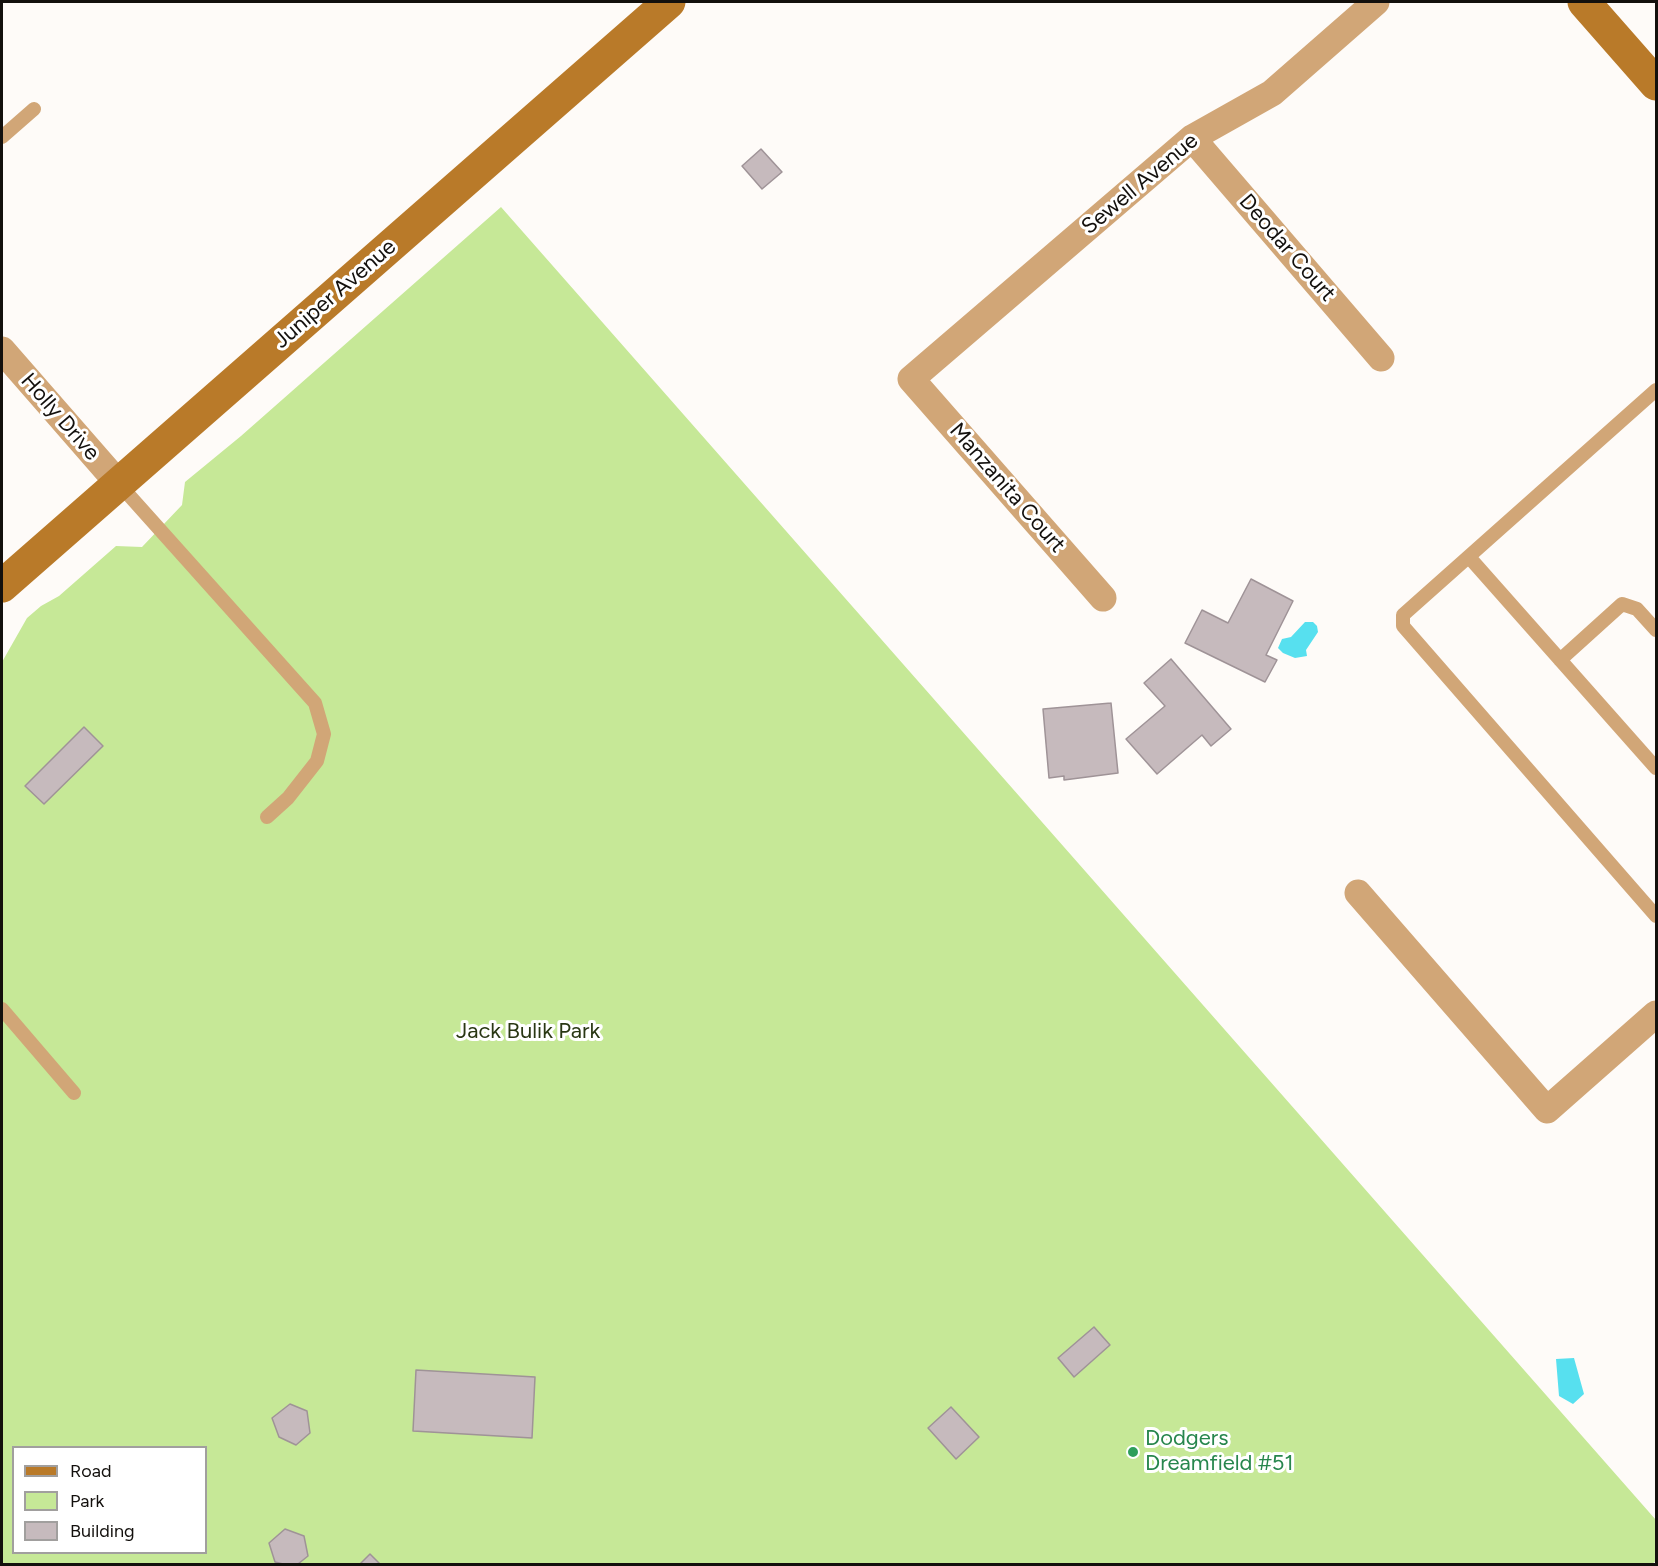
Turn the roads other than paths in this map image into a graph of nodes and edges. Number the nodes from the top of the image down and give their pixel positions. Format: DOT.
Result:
graph roads {
  1 [pos="669,2"];
  2 [pos="1376,2"];
  3 [pos="1584,2"];
  4 [pos="1653,74"];
  5 [pos="34,109"];
  6 [pos="2,137"];
  7 [pos="1192,138"];
  8 [pos="2,350"];
  9 [pos="1381,358"];
  10 [pos="911,379"];
  11 [pos="1656,390"];
  12 [pos="119,484"];
  13 [pos="1468,557"];
  14 [pos="2,586"];
  15 [pos="1102,598"];
  16 [pos="1656,630"];
  17 [pos="1560,660"];
  18 [pos="1656,768"];
  19 [pos="267,817"];
  20 [pos="1358,893"];
  21 [pos="1656,913"];
  22 [pos="2,1009"];
  23 [pos="1656,1014"];
  24 [pos="74,1093"];
  1 -- 12 [label="street, Juniper Avenue"];
  2 -- 7 [label="street, Sewell Avenue"];
  3 -- 4 [label="street"];
  5 -- 6 [label="lane"];
  7 -- 9 [label="street, Deodar Court"];
  7 -- 10 [label="street, Sewell Avenue"];
  8 -- 12 [label="street, Holly Drive"];
  10 -- 15 [label="street, Manzanita Court"];
  11 -- 13 [label="lane"];
  12 -- 14 [label="street, Juniper Avenue"];
  12 -- 19 [label="lane"];
  13 -- 17 [label="lane"];
  13 -- 21 [label="lane"];
  16 -- 17 [label="lane"];
  17 -- 18 [label="lane"];
  20 -- 23 [label="street"];
  22 -- 24 [label="lane"];
}
